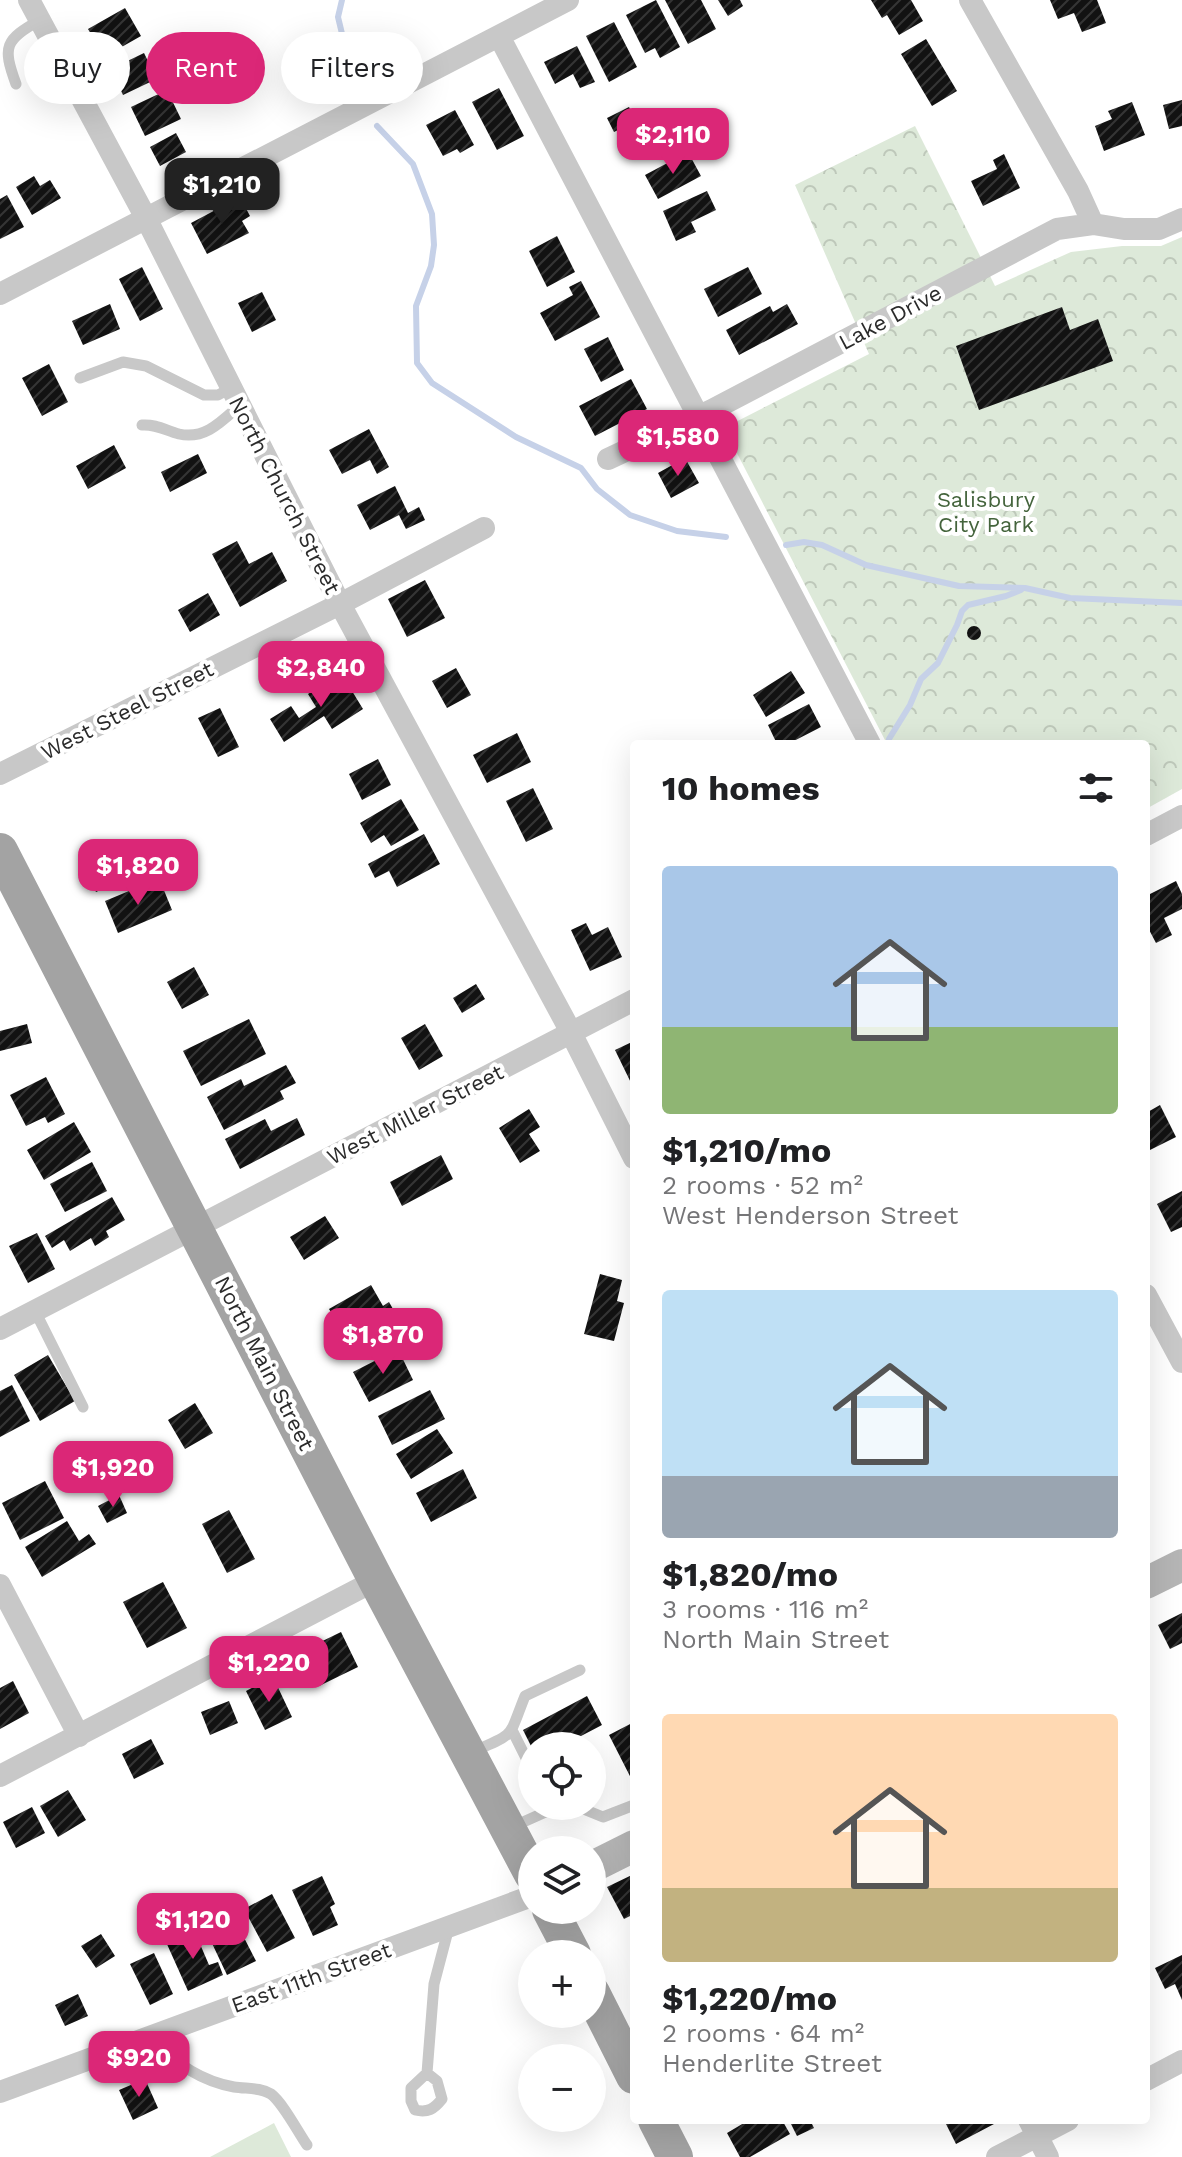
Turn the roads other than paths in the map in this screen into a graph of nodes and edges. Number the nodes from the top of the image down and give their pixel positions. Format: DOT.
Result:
graph roads {
  1 [pos="568,0"];
  2 [pos="970,0"];
  3 [pos="34,10"];
  4 [pos="499,36"];
  5 [pos="16,84"];
  6 [pos="146,218"];
  7 [pos="1182,219"];
  8 [pos="1093,224"];
  9 [pos="0,294"];
  10 [pos="80,378"];
  11 [pos="236,396"];
  12 [pos="700,416"];
  13 [pos="142,425"];
  14 [pos="608,459"];
  15 [pos="484,528"];
  16 [pos="340,604"];
  17 [pos="868,740"];
  18 [pos="0,774"];
  19 [pos="1182,816"];
  20 [pos="1150,833"];
  21 [pos="0,851"];
  22 [pos="630,1002"];
  23 [pos="571,1033"];
  24 [pos="630,1150"];
  25 [pos="196,1228"];
  26 [pos="1150,1302"];
  27 [pos="35,1311"];
  28 [pos="0,1329"];
  29 [pos="1182,1362"];
  30 [pos="83,1407"];
  31 [pos="1182,1565"];
  32 [pos="376,1580"];
  33 [pos="1150,1581"];
  34 [pos="0,1585"];
  35 [pos="580,1670"];
  36 [pos="513,1732"];
  37 [pos="79,1736"];
  38 [pos="518,1742"];
  39 [pos="468,1753"];
  40 [pos="0,1776"];
  41 [pos="630,1807"];
  42 [pos="606,1816"];
  43 [pos="526,1820"];
  44 [pos="508,1829"];
  45 [pos="518,1848"];
  46 [pos="630,1848"];
  47 [pos="606,1860"];
  48 [pos="518,1901"];
  49 [pos="449,1927"];
  50 [pos="606,2021"];
  51 [pos="150,2037"];
  52 [pos="1182,2061"];
  53 [pos="630,2068"];
  54 [pos="427,2073"];
  55 [pos="1150,2078"];
  56 [pos="0,2092"];
  57 [pos="658,2124"];
  58 [pos="1033,2128"];
  59 [pos="307,2145"];
  60 [pos="675,2157"];
  61 [pos="997,2157"];
  62 [pos="1048,2157"];
  1 -- 4 [label="street"];
  2 -- 8 [label="street"];
  3 -- 5 [label="lane"];
  3 -- 6 [label="street, North Church Street"];
  4 -- 6 [label="street"];
  4 -- 12 [label="street"];
  6 -- 9 [label="street"];
  6 -- 11 [label="street, North Church Street"];
  7 -- 8 [label="street, Lake Drive"];
  8 -- 12 [label="street, Lake Drive"];
  10 -- 11 [label="lane"];
  11 -- 13 [label="lane"];
  11 -- 16 [label="street, North Church Street"];
  12 -- 14 [label="street, Lake Drive"];
  12 -- 17 [label="street"];
  15 -- 16 [label="street"];
  16 -- 18 [label="street, West Steel Street"];
  16 -- 23 [label="street, North Church Street"];
  19 -- 20 [label="street"];
  21 -- 25 [label="main road, North Main Street"];
  22 -- 23 [label="street, West Miller Street"];
  23 -- 24 [label="street, North Church Street"];
  23 -- 25 [label="street, West Miller Street"];
  25 -- 27 [label="street, West Miller Street"];
  25 -- 32 [label="main road, North Main Street"];
  26 -- 29 [label="street"];
  27 -- 28 [label="street, West Miller Street"];
  27 -- 30 [label="lane"];
  31 -- 33 [label="street"];
  32 -- 37 [label="street"];
  32 -- 39 [label="main road, North Main Street"];
  34 -- 37 [label="street"];
  35 -- 36 [label="lane"];
  36 -- 38 [label="lane"];
  36 -- 39 [label="lane"];
  37 -- 40 [label="street"];
  39 -- 44 [label="main road, North Main Street"];
  41 -- 42 [label="lane"];
  43 -- 44 [label="lane"];
  44 -- 45 [label="main road, North Main Street"];
  46 -- 47 [label="street"];
  48 -- 49 [label="street, East 11th Street"];
  49 -- 51 [label="street, East 11th Street"];
  49 -- 54 [label="lane"];
  50 -- 53 [label="main road"];
  51 -- 56 [label="street, East 11th Street"];
  51 -- 59 [label="lane"];
  52 -- 55 [label="street"];
  57 -- 60 [label="main road"];
  58 -- 61 [label="street"];
  58 -- 62 [label="street"];
}
